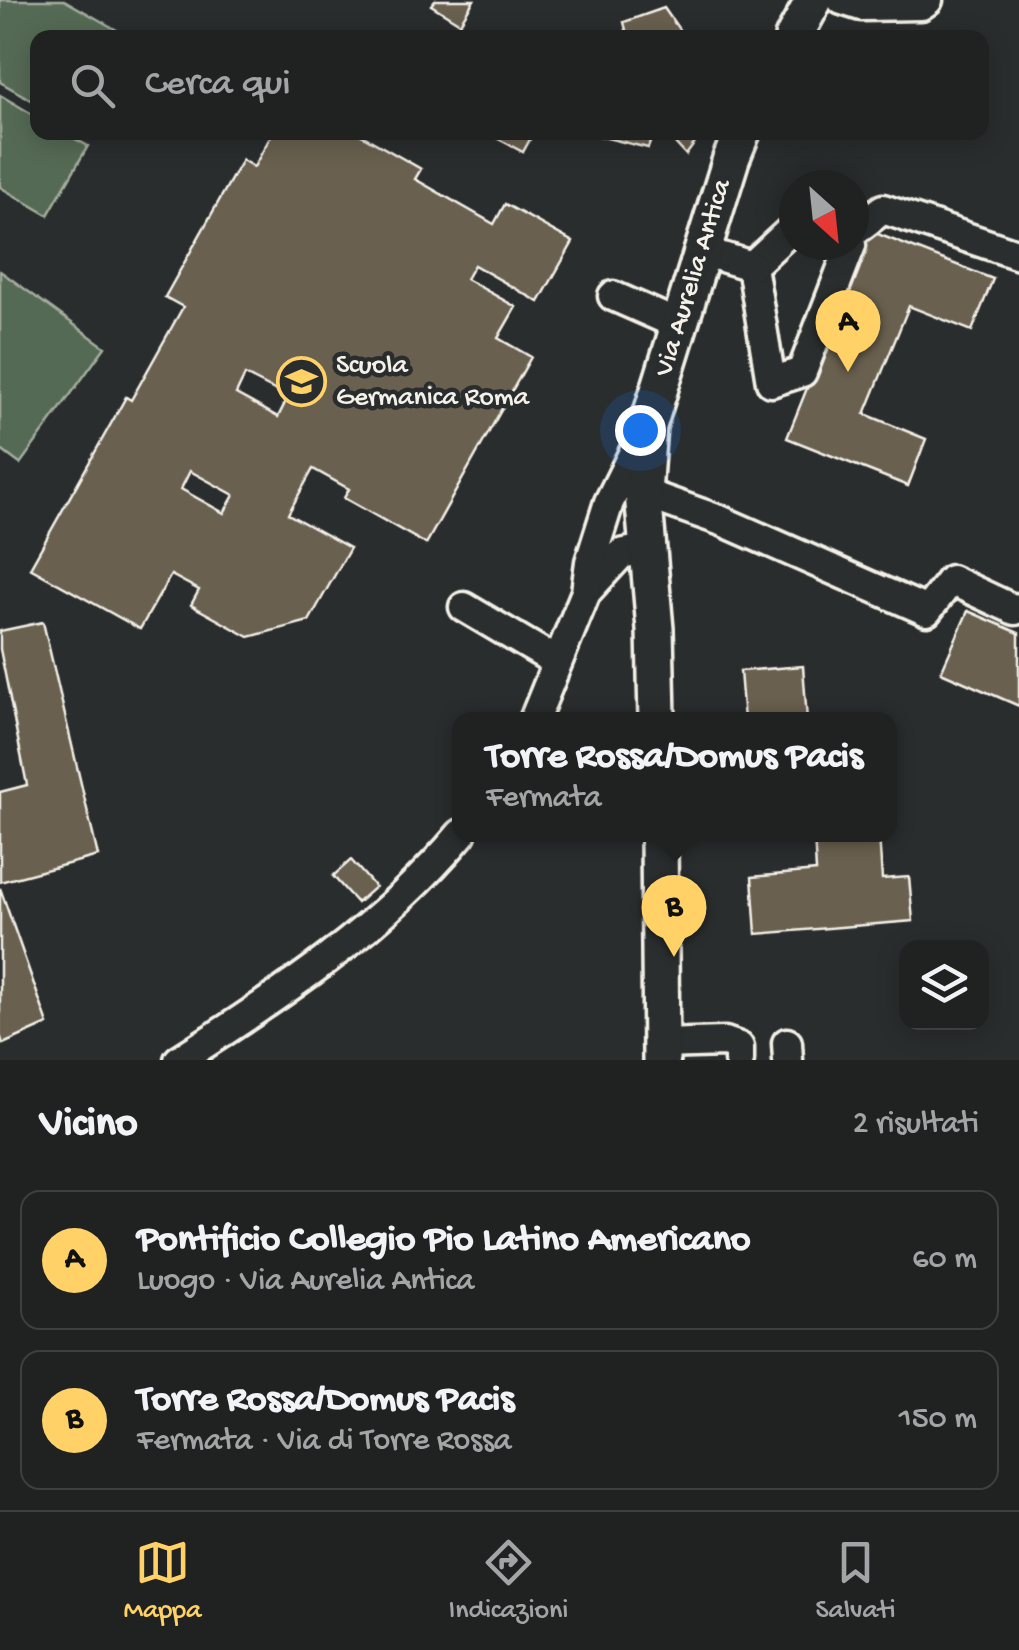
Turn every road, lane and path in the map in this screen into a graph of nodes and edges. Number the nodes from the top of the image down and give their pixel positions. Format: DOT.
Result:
graph roads {
  1 [pos="814,0"];
  2 [pos="842,0"];
  3 [pos="928,0"];
  4 [pos="797,30"];
  5 [pos="739,140"];
  6 [pos="869,221"];
  7 [pos="779,241"];
  8 [pos="702,251"];
  9 [pos="1019,255"];
  10 [pos="844,260"];
  11 [pos="752,266"];
  12 [pos="613,296"];
  13 [pos="679,325"];
  14 [pos="648,426"];
  15 [pos="643,493"];
  16 [pos="648,548"];
  17 [pos="586,592"];
  18 [pos="464,607"];
  19 [pos="1019,608"];
  20 [pos="557,662"];
  21 [pos="537,712"];
  22 [pos="657,712"];
  23 [pos="454,842"];
  24 [pos="659,842"];
  25 [pos="662,1052"];
  26 [pos="180,1060"];
  27 [pos="739,1060"];
  1 -- 4 [label="main road"];
  2 -- 3 [label="street"];
  5 -- 8 [label="main road, Via Aurelia Antica"];
  6 -- 9 [label="street"];
  7 -- 11 [label="street"];
  8 -- 11 [label="street"];
  8 -- 13 [label="main road, Via Aurelia Antica"];
  10 -- 11 [label="street"];
  12 -- 13 [label="street"];
  13 -- 14 [label="main road, Via Aurelia Antica"];
  14 -- 15 [label="main road"];
  14 -- 17 [label="street, Via Aurelia Antica"];
  15 -- 16 [label="main road"];
  15 -- 19 [label="street"];
  16 -- 17 [label="street, Via Aurelia Antica"];
  16 -- 22 [label="main road"];
  17 -- 20 [label="street, Via Aurelia Antica"];
  18 -- 20 [label="street"];
  20 -- 21 [label="street, Via Aurelia Antica"];
  23 -- 26 [label="street"];
  24 -- 25 [label="main road"];
  25 -- 27 [label="street"];
}
